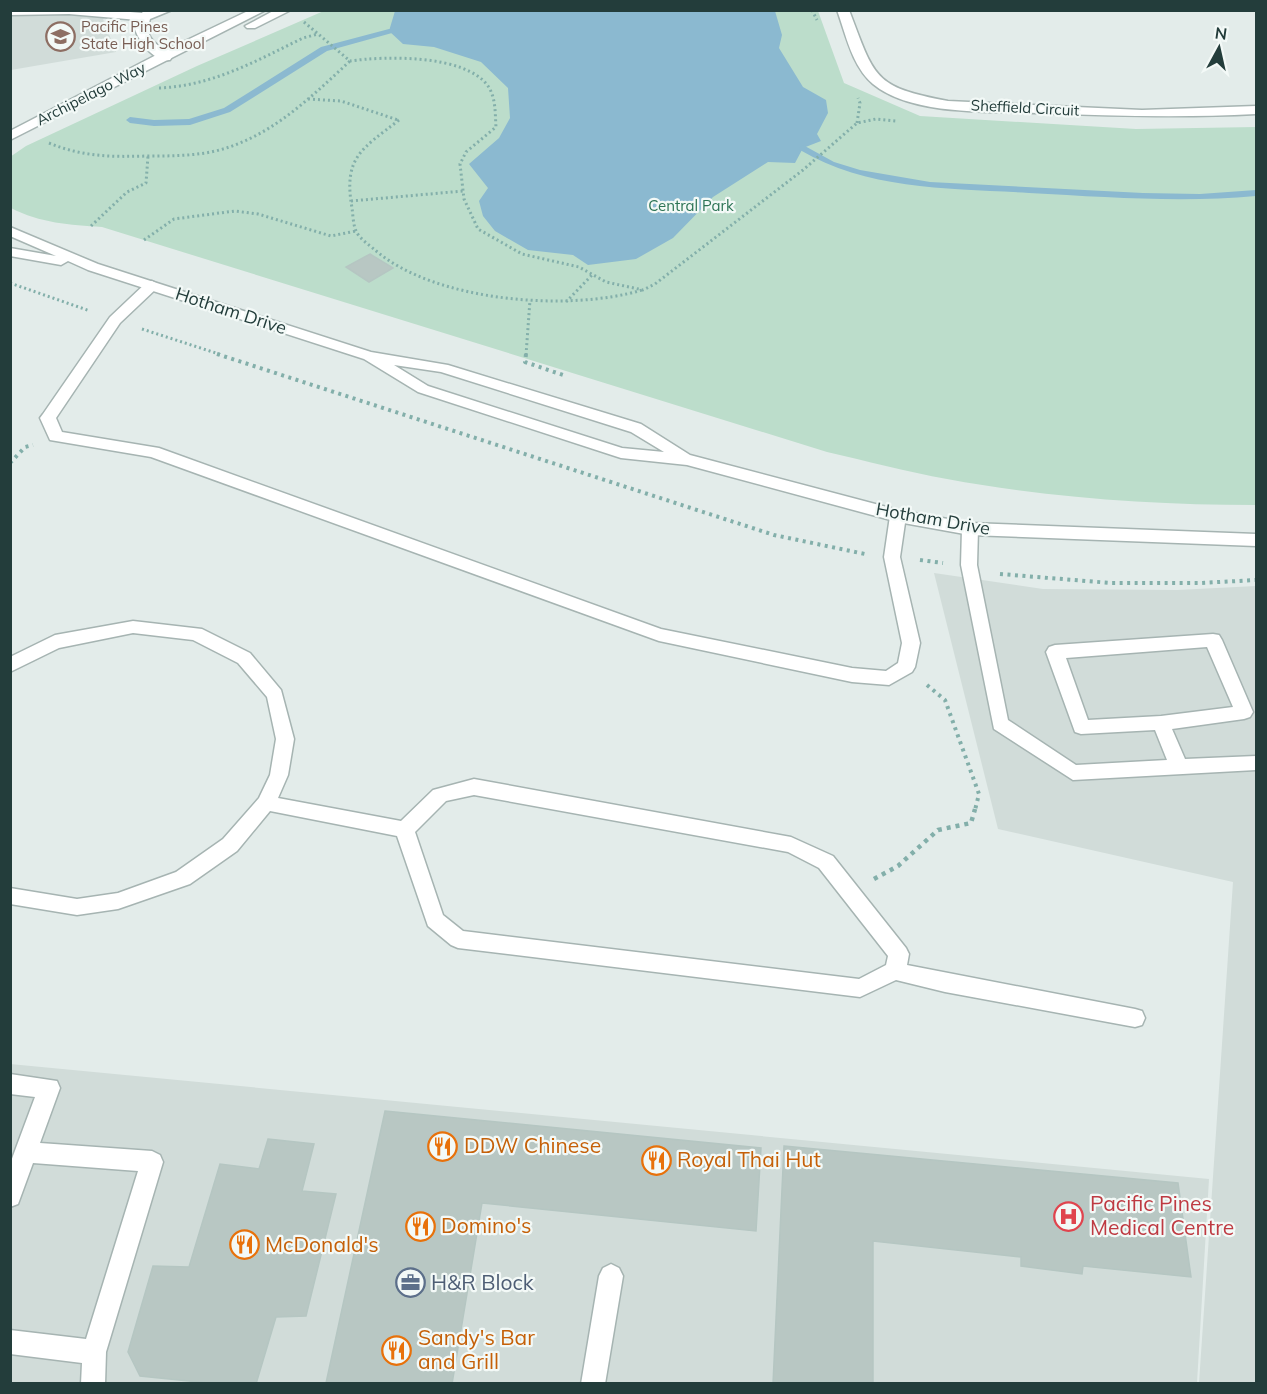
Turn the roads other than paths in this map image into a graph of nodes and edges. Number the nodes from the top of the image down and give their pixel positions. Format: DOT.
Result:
graph roads {
  1 [pos="167,10"];
  2 [pos="261,10"];
  3 [pos="286,10"];
  4 [pos="843,10"];
  5 [pos="10,12"];
  6 [pos="147,14"];
  7 [pos="170,55"];
  8 [pos="1257,110"];
  9 [pos="10,136"];
  10 [pos="10,231"];
  11 [pos="10,252"];
  12 [pos="93,267"];
  13 [pos="152,285"];
  14 [pos="369,356"];
  15 [pos="687,460"];
  16 [pos="898,516"];
  17 [pos="970,529"];
  18 [pos="1257,540"];
  19 [pos="10,665"];
  20 [pos="1161,723"];
  21 [pos="1257,763"];
  22 [pos="1179,767"];
  23 [pos="266,803"];
  24 [pos="405,830"];
  25 [pos="10,896"];
  26 [pos="895,971"];
  27 [pos="1135,1018"];
  28 [pos="10,1084"];
  29 [pos="26,1152"];
  30 [pos="10,1196"];
  31 [pos="611,1276"];
  32 [pos="10,1342"];
  33 [pos="94,1352"];
  34 [pos="93,1383"];
  35 [pos="593,1383"];
  1 -- 6 [label="street"];
  2 -- 7 [label="street, Archipelago Way"];
  3 -- 7 [label="street, Archipelago Way"];
  4 -- 8 [label="street, Sheffield Circuit"];
  5 -- 6 [label="street"];
  6 -- 7 [label="street"];
  7 -- 9 [label="street, Archipelago Way"];
  10 -- 12 [label="street, Hotham Drive"];
  11 -- 12 [label="street, Hotham Drive"];
  12 -- 13 [label="street, Hotham Drive"];
  13 -- 14 [label="street, Hotham Drive"];
  13 -- 16 [label="street"];
  14 -- 15 [label="street, Hotham Drive"];
  14 -- 15 [label="street, Hotham Drive"];
  15 -- 16 [label="street, Hotham Drive"];
  16 -- 17 [label="street, Hotham Drive"];
  17 -- 18 [label="street, Hotham Drive"];
  17 -- 22 [label="street"];
  19 -- 23 [label="street"];
  20 -- 20 [label="street"];
  20 -- 22 [label="street"];
  21 -- 22 [label="street"];
  23 -- 24 [label="street"];
  23 -- 25 [label="street"];
  24 -- 26 [label="street"];
  24 -- 26 [label="street"];
  26 -- 27 [label="street"];
  28 -- 29 [label="street"];
  29 -- 30 [label="street"];
  29 -- 33 [label="street"];
  31 -- 35 [label="street"];
  32 -- 33 [label="street"];
  33 -- 34 [label="street"];
}
